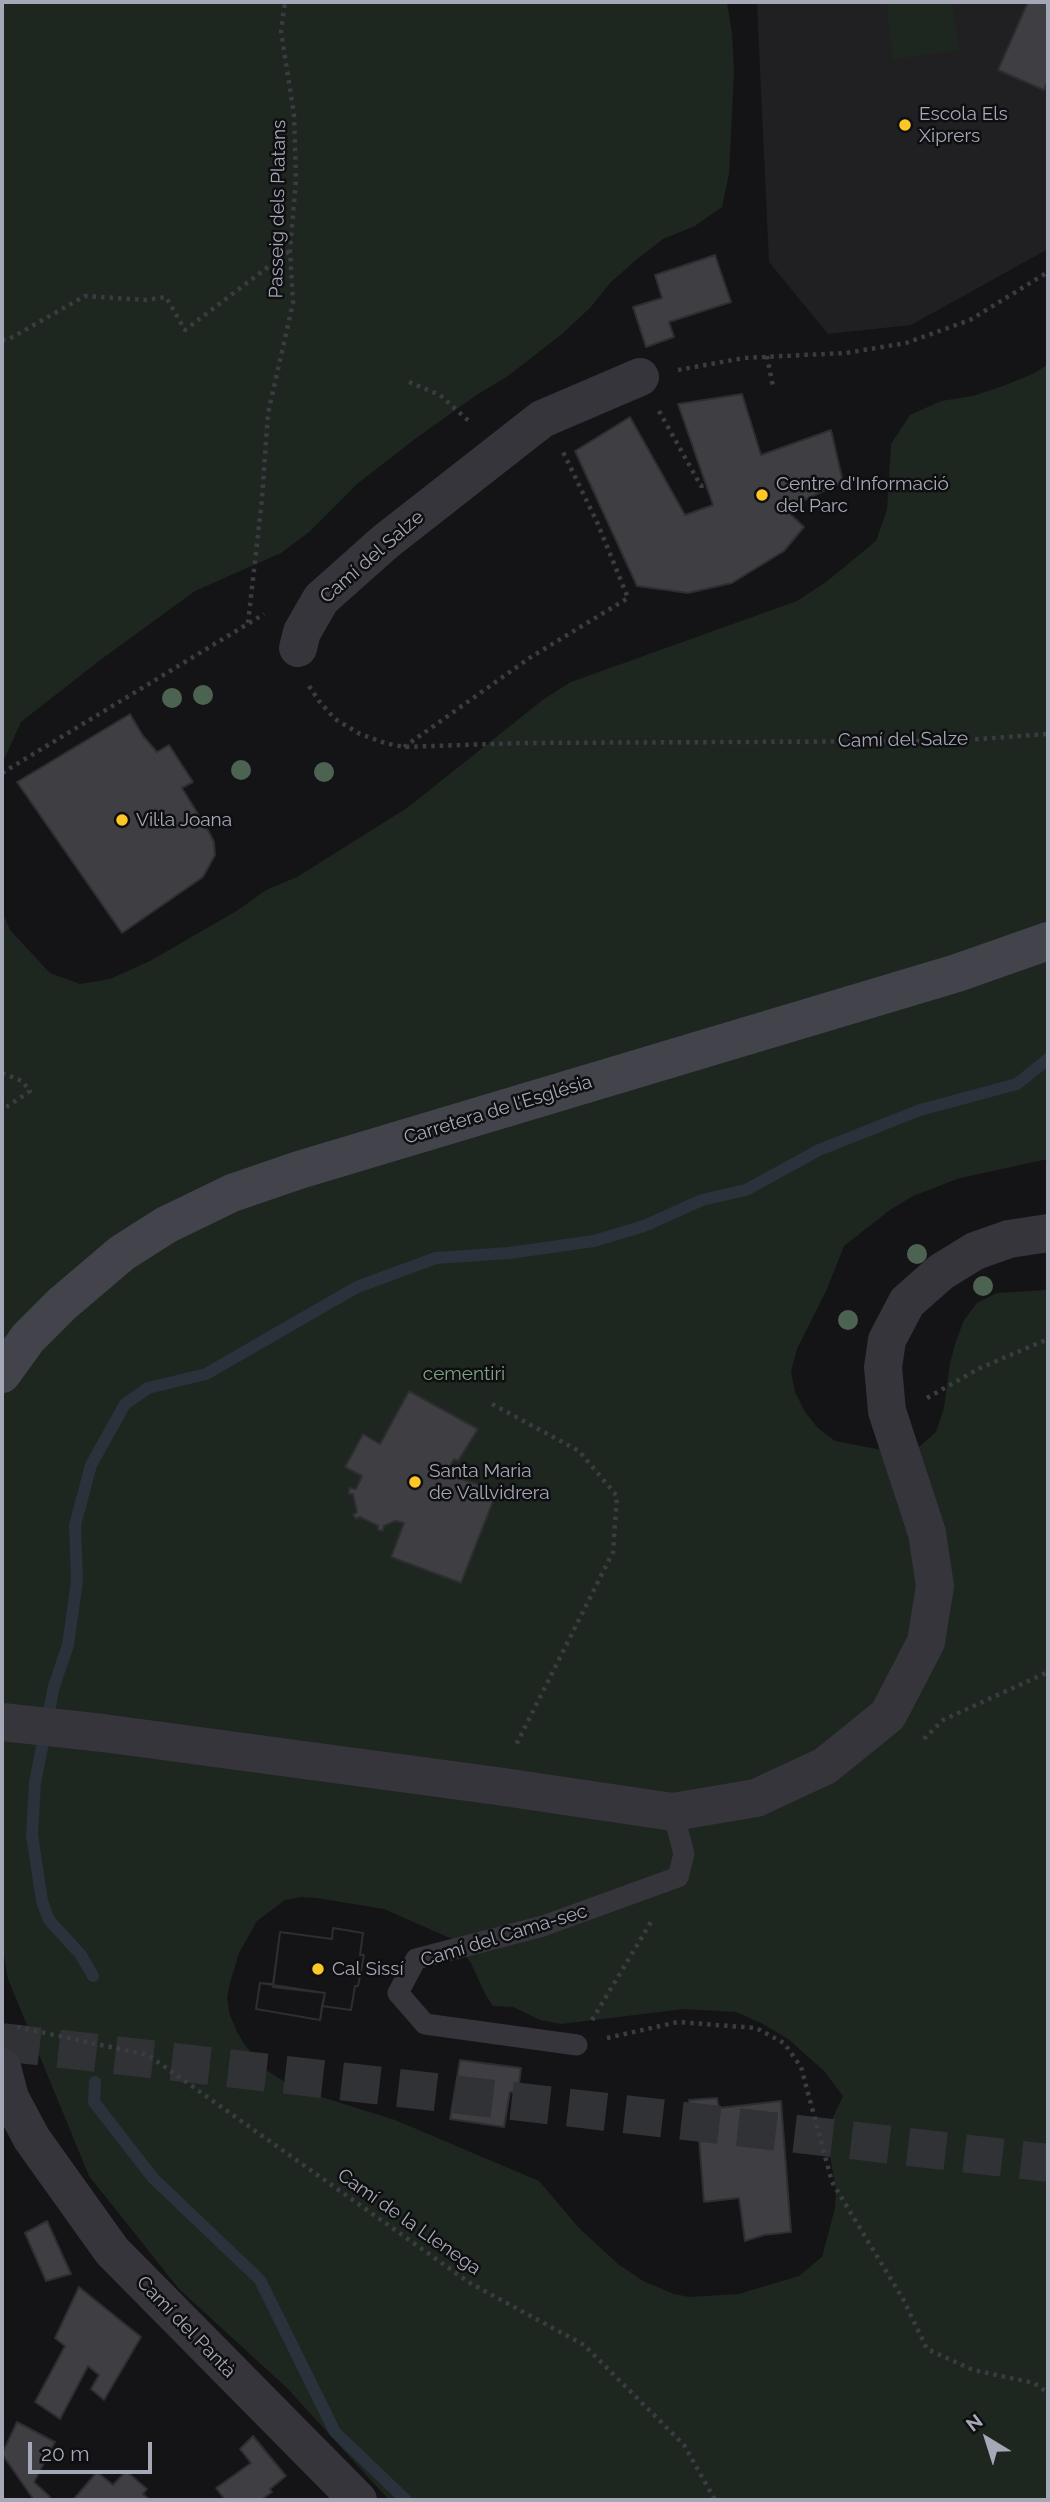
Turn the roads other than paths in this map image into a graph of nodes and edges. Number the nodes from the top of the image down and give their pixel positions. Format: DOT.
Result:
graph roads {
  1 [pos="640,377"];
  2 [pos="298,648"];
  3 [pos="1048,941"];
  4 [pos="1048,1233"];
  5 [pos="2,1374"];
  6 [pos="4,1722"];
  7 [pos="673,1812"];
  8 [pos="577,2045"];
  9 [pos="5,2088"];
  10 [pos="358,2500"];
  1 -- 2 [label="street, Camí del Salze"];
  3 -- 5 [label="main road, Carretera de l'Església"];
  4 -- 7 [label="street"];
  6 -- 7 [label="street"];
  7 -- 8 [label="lane, Camí del Cama-sec"];
  9 -- 10 [label="street, Camí del Pantà"];
}
